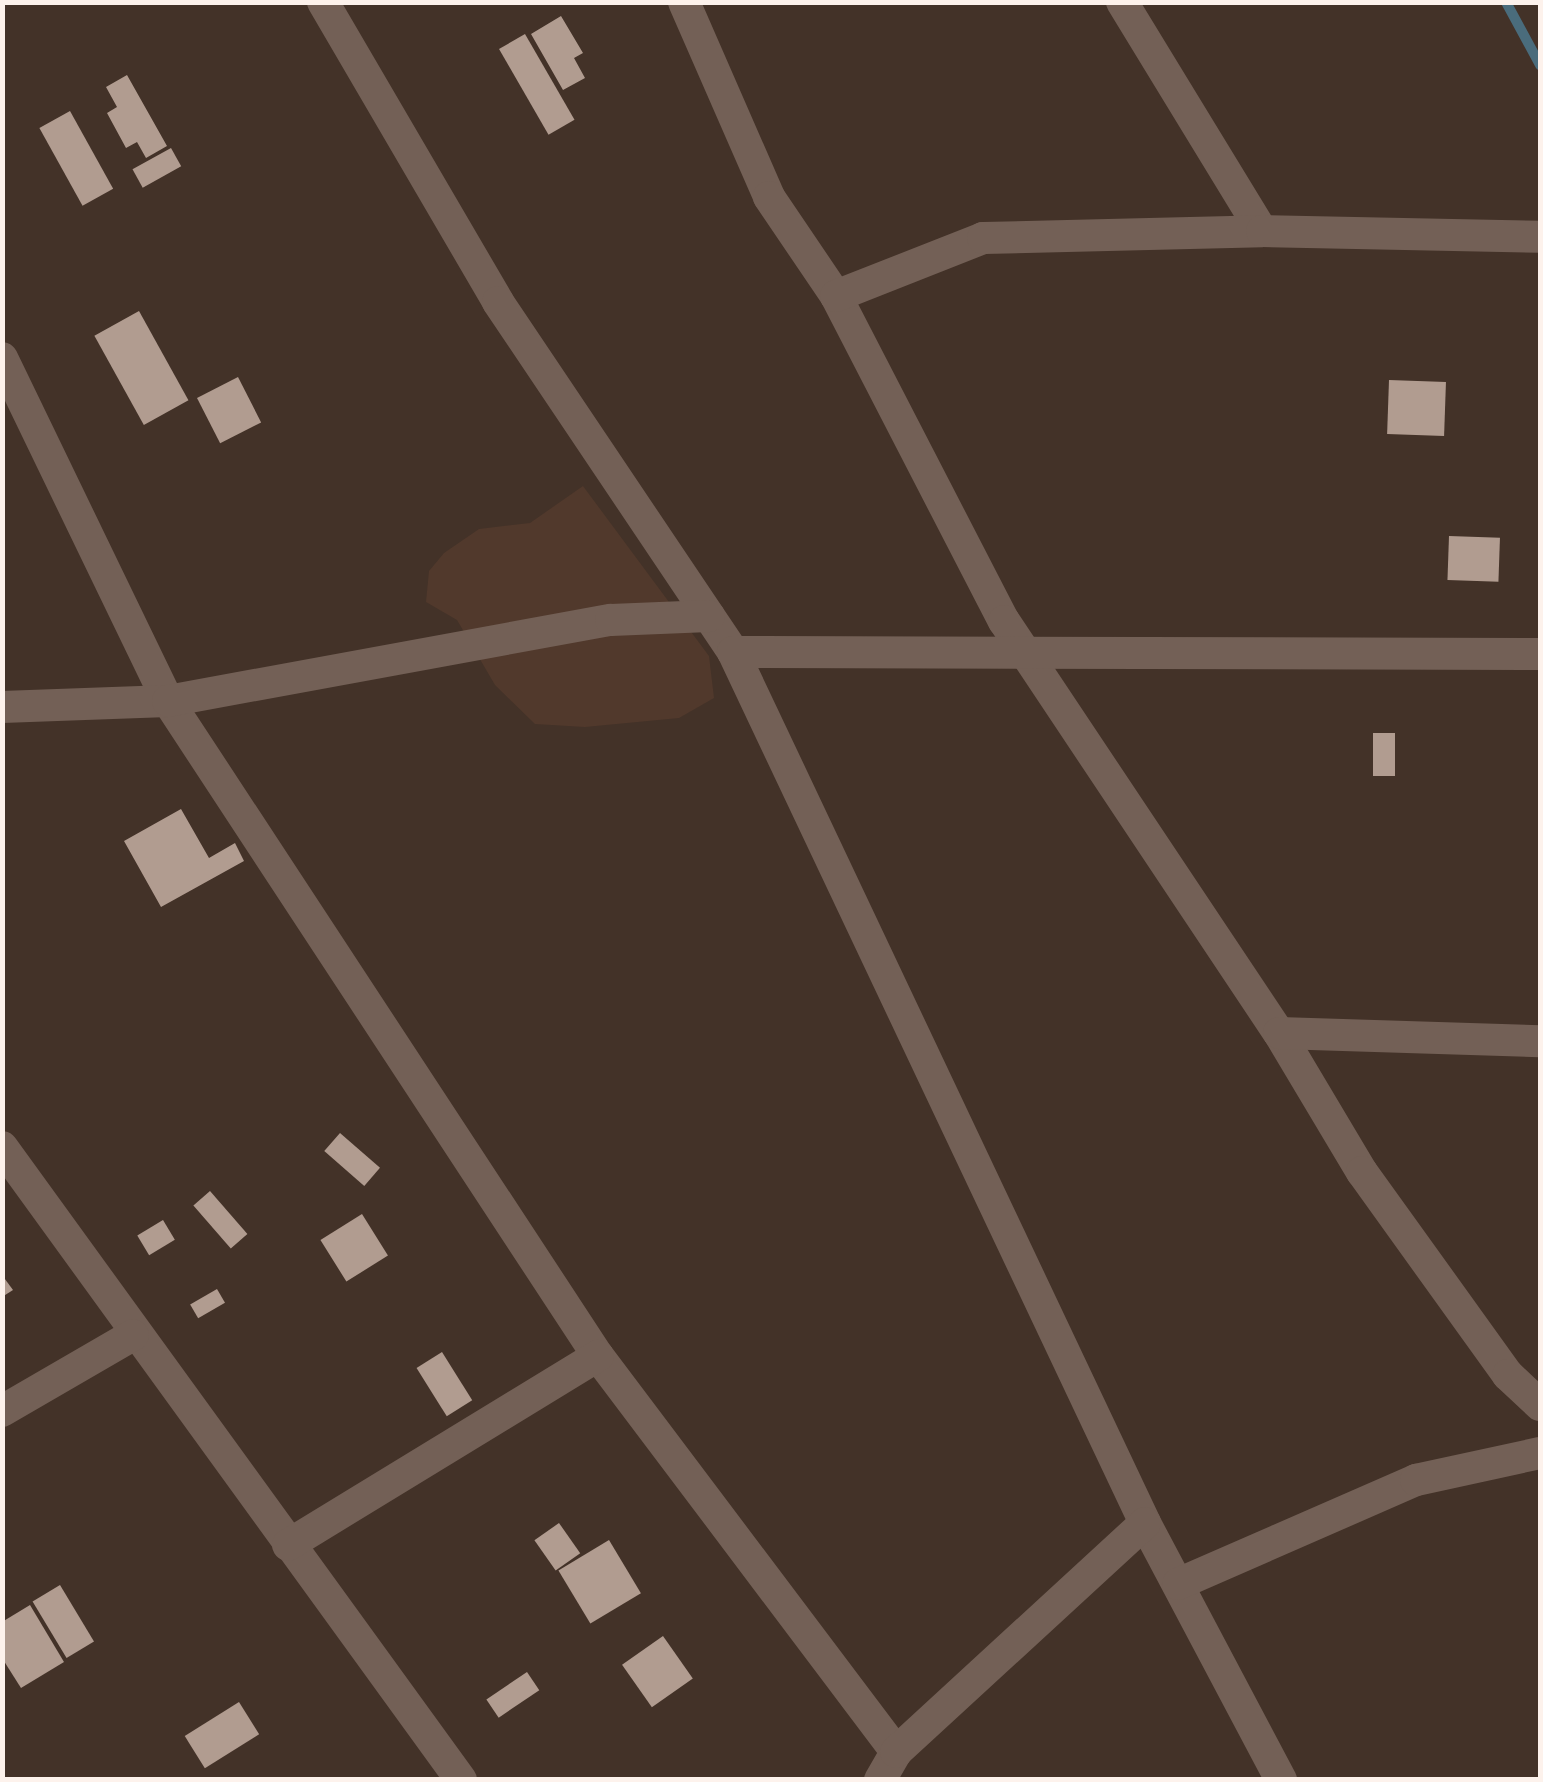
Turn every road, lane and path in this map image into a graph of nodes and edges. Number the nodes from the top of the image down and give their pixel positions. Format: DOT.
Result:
graph roads {
  1 [pos="684,2"];
  2 [pos="1122,2"];
  3 [pos="330,5"];
  4 [pos="1262,231"];
  5 [pos="1540,238"];
  6 [pos="836,296"];
  7 [pos="2,358"];
  8 [pos="709,616"];
  9 [pos="733,652"];
  10 [pos="1028,654"];
  11 [pos="1540,654"];
  12 [pos="168,701"];
  13 [pos="2,707"];
  14 [pos="1279,1033"];
  15 [pos="1540,1041"];
  16 [pos="2,1147"];
  17 [pos="132,1335"];
  18 [pos="598,1356"];
  19 [pos="1540,1405"];
  20 [pos="2,1411"];
  21 [pos="1540,1452"];
  22 [pos="1145,1523"];
  23 [pos="288,1545"];
  24 [pos="1178,1584"];
  25 [pos="888,1766"];
  26 [pos="461,1780"];
  27 [pos="1281,1780"];
  1 -- 6 [label="street"];
  2 -- 4 [label="street"];
  3 -- 8 [label="street"];
  4 -- 5 [label="street"];
  4 -- 6 [label="street"];
  6 -- 10 [label="street"];
  7 -- 12 [label="street"];
  8 -- 9 [label="street"];
  8 -- 12 [label="street"];
  9 -- 10 [label="street"];
  9 -- 22 [label="street"];
  10 -- 11 [label="street"];
  10 -- 14 [label="street"];
  12 -- 13 [label="street"];
  12 -- 18 [label="street"];
  14 -- 15 [label="street"];
  14 -- 19 [label="street"];
  16 -- 17 [label="street"];
  17 -- 20 [label="street"];
  17 -- 23 [label="street"];
  18 -- 23 [label="street"];
  18 -- 25 [label="street"];
  21 -- 24 [label="street"];
  22 -- 24 [label="street"];
  22 -- 25 [label="street"];
  23 -- 26 [label="street"];
  24 -- 27 [label="street"];
}
